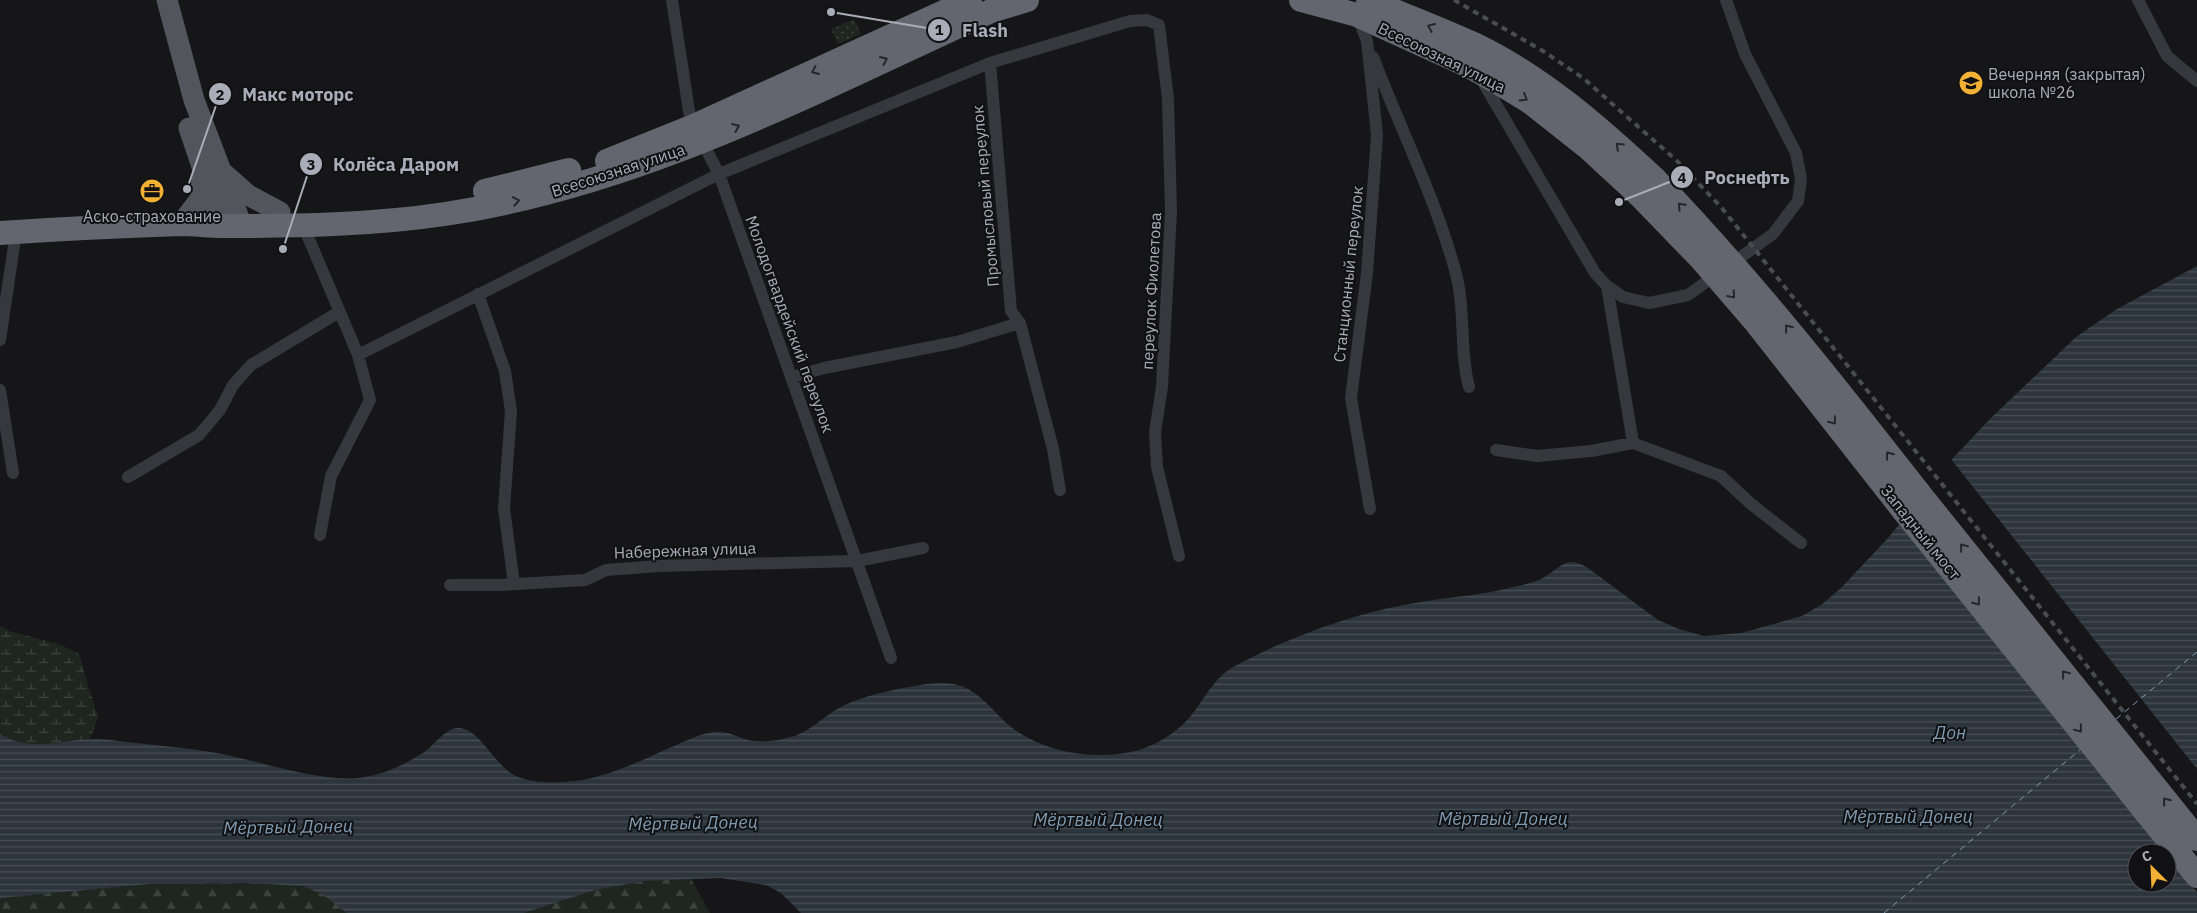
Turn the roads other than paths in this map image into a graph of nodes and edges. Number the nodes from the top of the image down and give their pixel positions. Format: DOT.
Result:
graph roads {
  1 [pos="156,0"];
  2 [pos="167,0"];
  3 [pos="672,0"];
  4 [pos="970,0"];
  5 [pos="1027,0"];
  6 [pos="1301,0"];
  7 [pos="1726,0"];
  8 [pos="2138,0"];
  9 [pos="1362,8"];
  10 [pos="1367,41"];
  11 [pos="990,63"];
  12 [pos="1476,70"];
  13 [pos="1501,72"];
  14 [pos="2197,81"];
  15 [pos="698,134"];
  16 [pos="210,167"];
  17 [pos="719,174"];
  18 [pos="1647,187"];
  19 [pos="280,212"];
  20 [pos="229,220"];
  21 [pos="181,224"];
  22 [pos="303,225"];
  23 [pos="8,233"];
  24 [pos="1607,286"];
  25 [pos="478,294"];
  26 [pos="339,312"];
  27 [pos="1020,323"];
  28 [pos="0,340"];
  29 [pos="358,355"];
  30 [pos="792,378"];
  31 [pos="1469,387"];
  32 [pos="0,390"];
  33 [pos="1633,443"];
  34 [pos="1496,450"];
  35 [pos="13,473"];
  36 [pos="128,477"];
  37 [pos="1060,490"];
  38 [pos="1370,509"];
  39 [pos="320,535"];
  40 [pos="1801,543"];
  41 [pos="923,548"];
  42 [pos="1179,556"];
  43 [pos="857,561"];
  44 [pos="514,584"];
  45 [pos="450,585"];
  46 [pos="891,658"];
  47 [pos="2197,839"];
  48 [pos="2197,876"];
  1 -- 16 [label="main road"];
  2 -- 16 [label="main road"];
  3 -- 15 [label="street, Молодогвардейский переулок"];
  4 -- 15 [label="highway, Всесоюзная улица, one-way"];
  15 -- 5 [label="highway, Всесоюзная улица, one-way"];
  6 -- 9 [label="highway, Всесоюзная улица"];
  7 -- 24 [label="street"];
  8 -- 14 [label="street"];
  9 -- 10 [label="street, Станционный переулок"];
  9 -- 12 [label="highway, Всесоюзная улица"];
  13 -- 9 [label="highway, Всесоюзная улица, one-way"];
  10 -- 31 [label="street, Станционный переулок"];
  10 -- 38 [label="street, Станционный переулок"];
  11 -- 17 [label="street"];
  11 -- 27 [label="street, Промысловый переулок"];
  11 -- 42 [label="street, переулок Фиолетова"];
  12 -- 13 [label="highway, Всесоюзная улица"];
  12 -- 24 [label="street"];
  13 -- 18 [label="highway, Всесоюзная улица"];
  15 -- 17 [label="street, Молодогвардейский переулок"];
  15 -- 19 [label="highway, Всесоюзная улица"];
  22 -- 15 [label="highway, Всесоюзная улица, one-way"];
  16 -- 19 [label="main road"];
  16 -- 20 [label="main road"];
  16 -- 21 [label="main road"];
  17 -- 25 [label="street"];
  17 -- 30 [label="street, Молодогвардейский переулок"];
  47 -- 18 [label="highway, Западный мост, one-way, bridge"];
  18 -- 48 [label="highway, Западный мост, one-way, bridge"];
  19 -- 20 [label="highway, Всесоюзная улица"];
  20 -- 21 [label="highway, Всесоюзная улица"];
  20 -- 22 [label="highway, Всесоюзная улица"];
  21 -- 23 [label="highway, Всесоюзная улица"];
  22 -- 26 [label="street"];
  23 -- 28 [label="street"];
  24 -- 33 [label="street"];
  25 -- 29 [label="street"];
  25 -- 44 [label="street"];
  26 -- 29 [label="street"];
  26 -- 36 [label="street"];
  27 -- 30 [label="street"];
  27 -- 37 [label="street, Промысловый переулок"];
  29 -- 39 [label="street"];
  30 -- 43 [label="street, Молодогвардейский переулок"];
  32 -- 35 [label="street"];
  33 -- 34 [label="street"];
  33 -- 40 [label="street"];
  41 -- 43 [label="street, Набережная улица"];
  43 -- 44 [label="street, Набережная улица"];
  43 -- 46 [label="street, Молодогвардейский переулок"];
  44 -- 45 [label="street, Набережная улица"];
}
